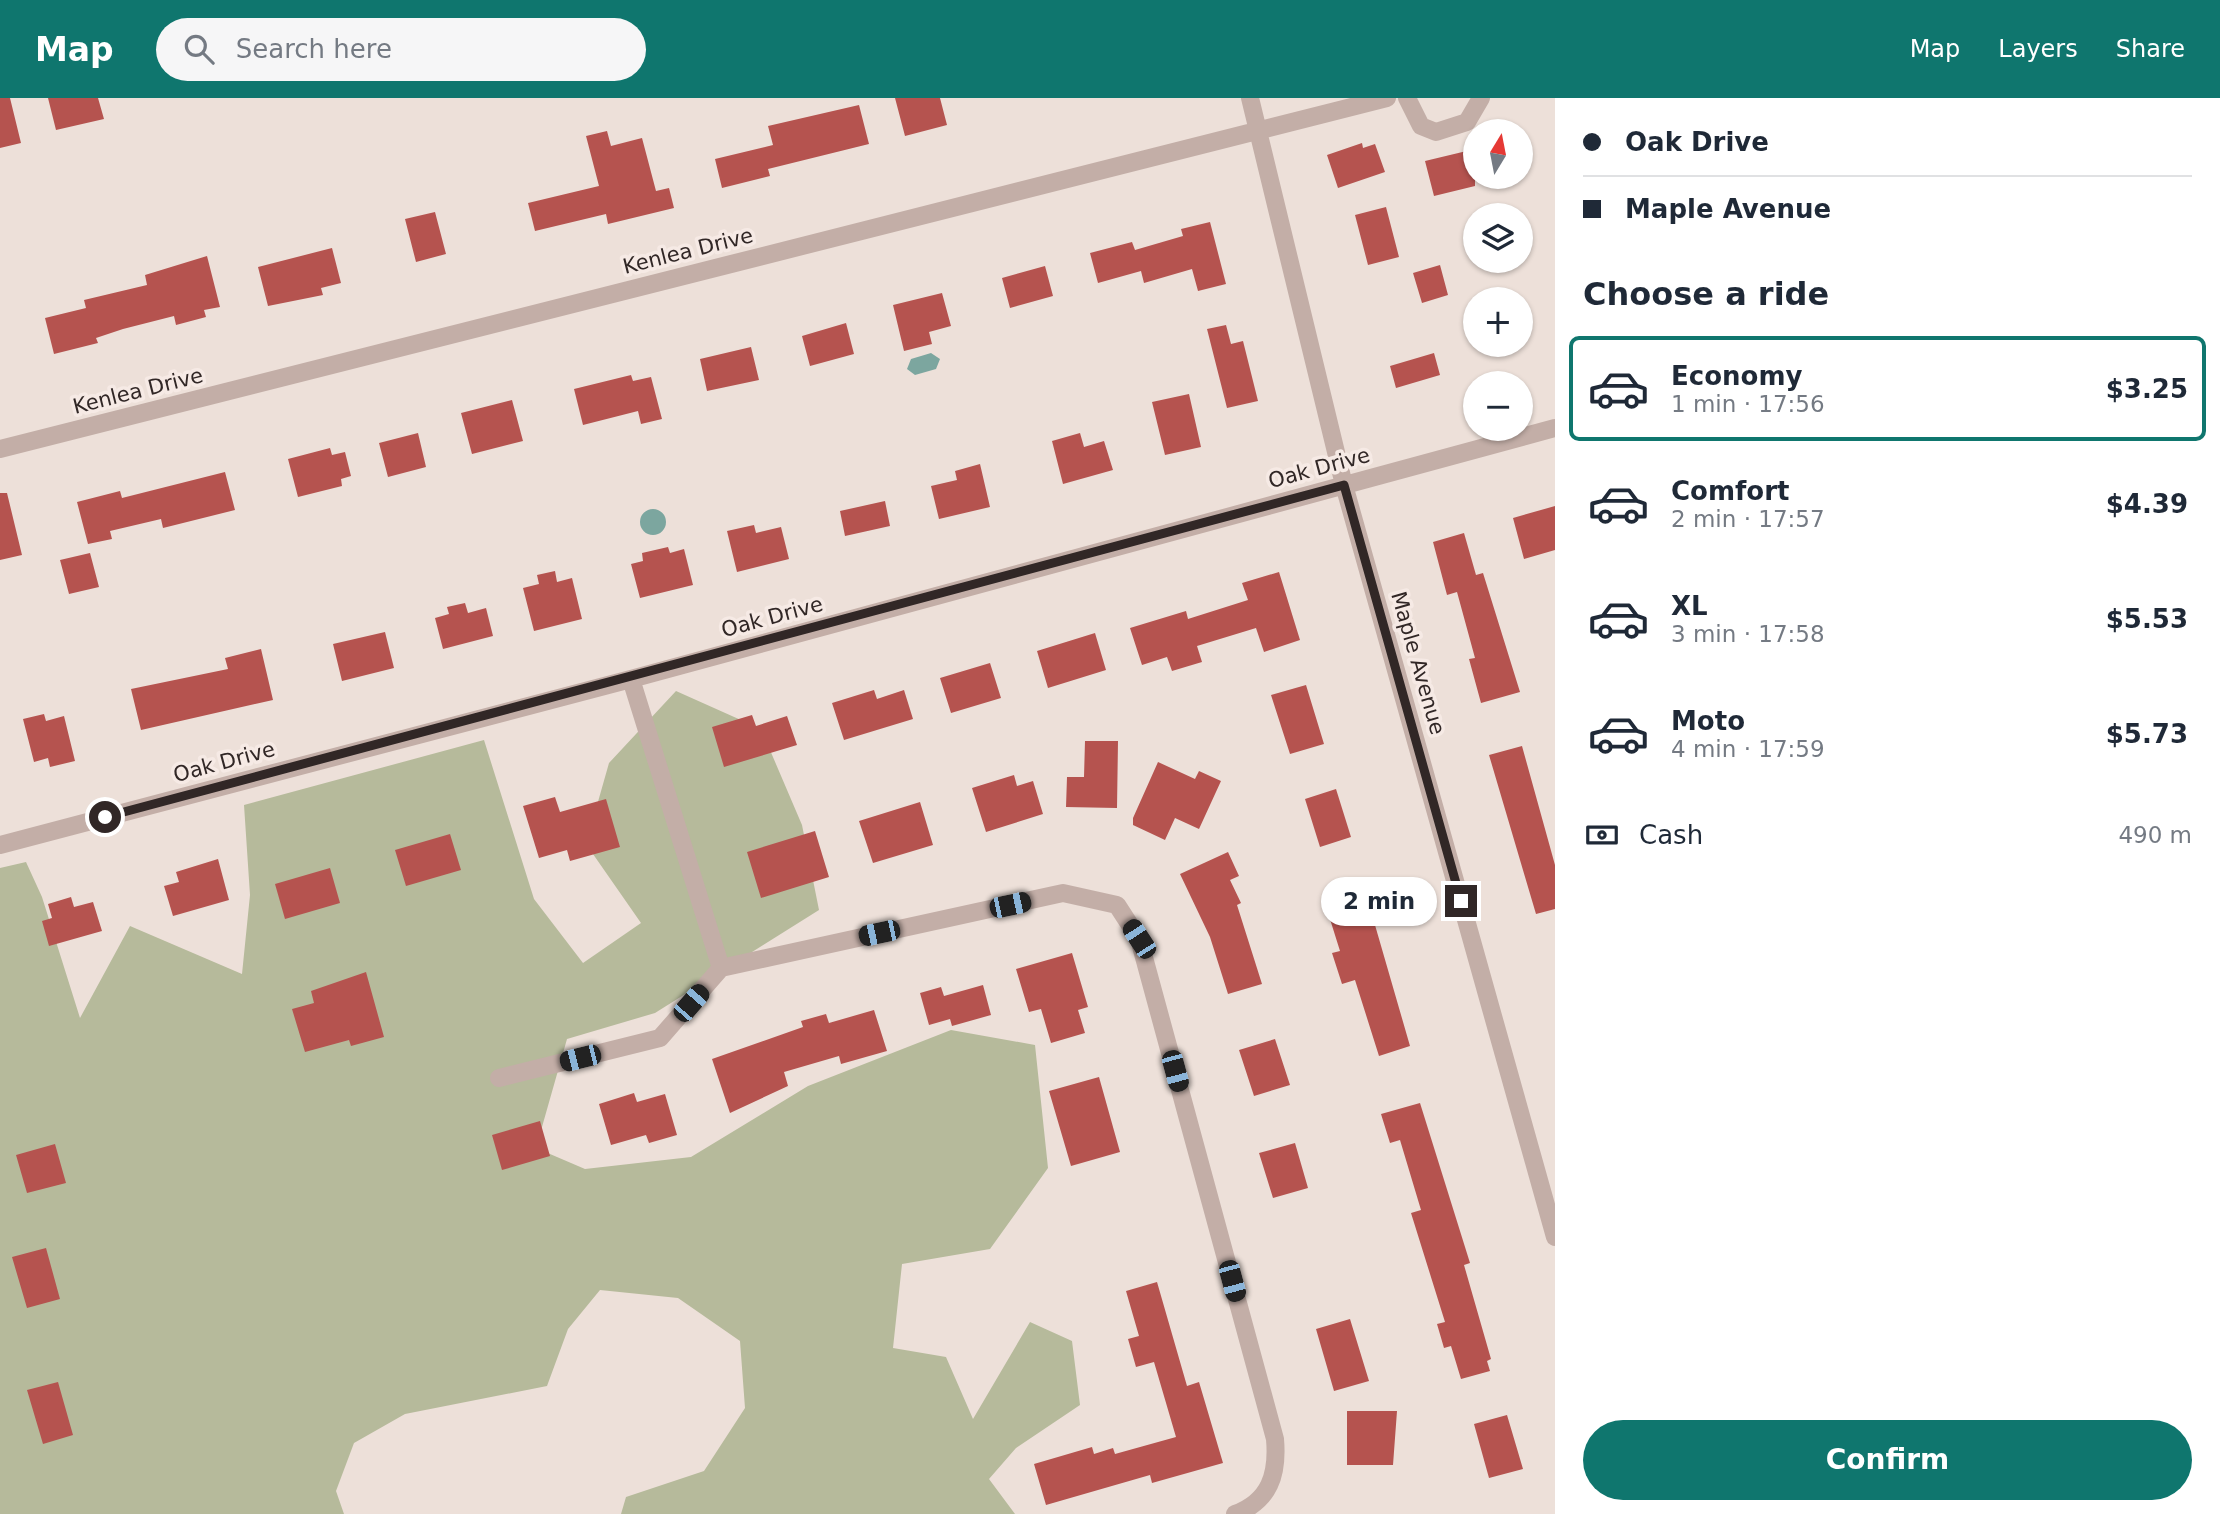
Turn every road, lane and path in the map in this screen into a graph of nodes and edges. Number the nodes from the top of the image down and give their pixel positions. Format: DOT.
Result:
graph roads {
  1 [pos="1250,98"];
  2 [pos="1387,98"];
  3 [pos="1407,98"];
  4 [pos="1481,98"];
  5 [pos="1259,131"];
  6 [pos="1555,428"];
  7 [pos="0,449"];
  8 [pos="1344,485"];
  9 [pos="631,679"];
  10 [pos="0,845"];
  11 [pos="721,968"];
  12 [pos="499,1078"];
  13 [pos="1555,1237"];
  14 [pos="1236,1514"];
  1 -- 5 [label="street, Maple Avenue"];
  2 -- 5 [label="street, Kenlea Drive"];
  3 -- 4 [label="street"];
  5 -- 7 [label="street, Kenlea Drive"];
  5 -- 8 [label="street, Maple Avenue"];
  6 -- 8 [label="street, Oak Drive"];
  8 -- 9 [label="street, Oak Drive"];
  8 -- 13 [label="street, Maple Avenue"];
  9 -- 10 [label="street, Oak Drive"];
  9 -- 11 [label="street"];
  11 -- 12 [label="street"];
  11 -- 14 [label="street"];
}
